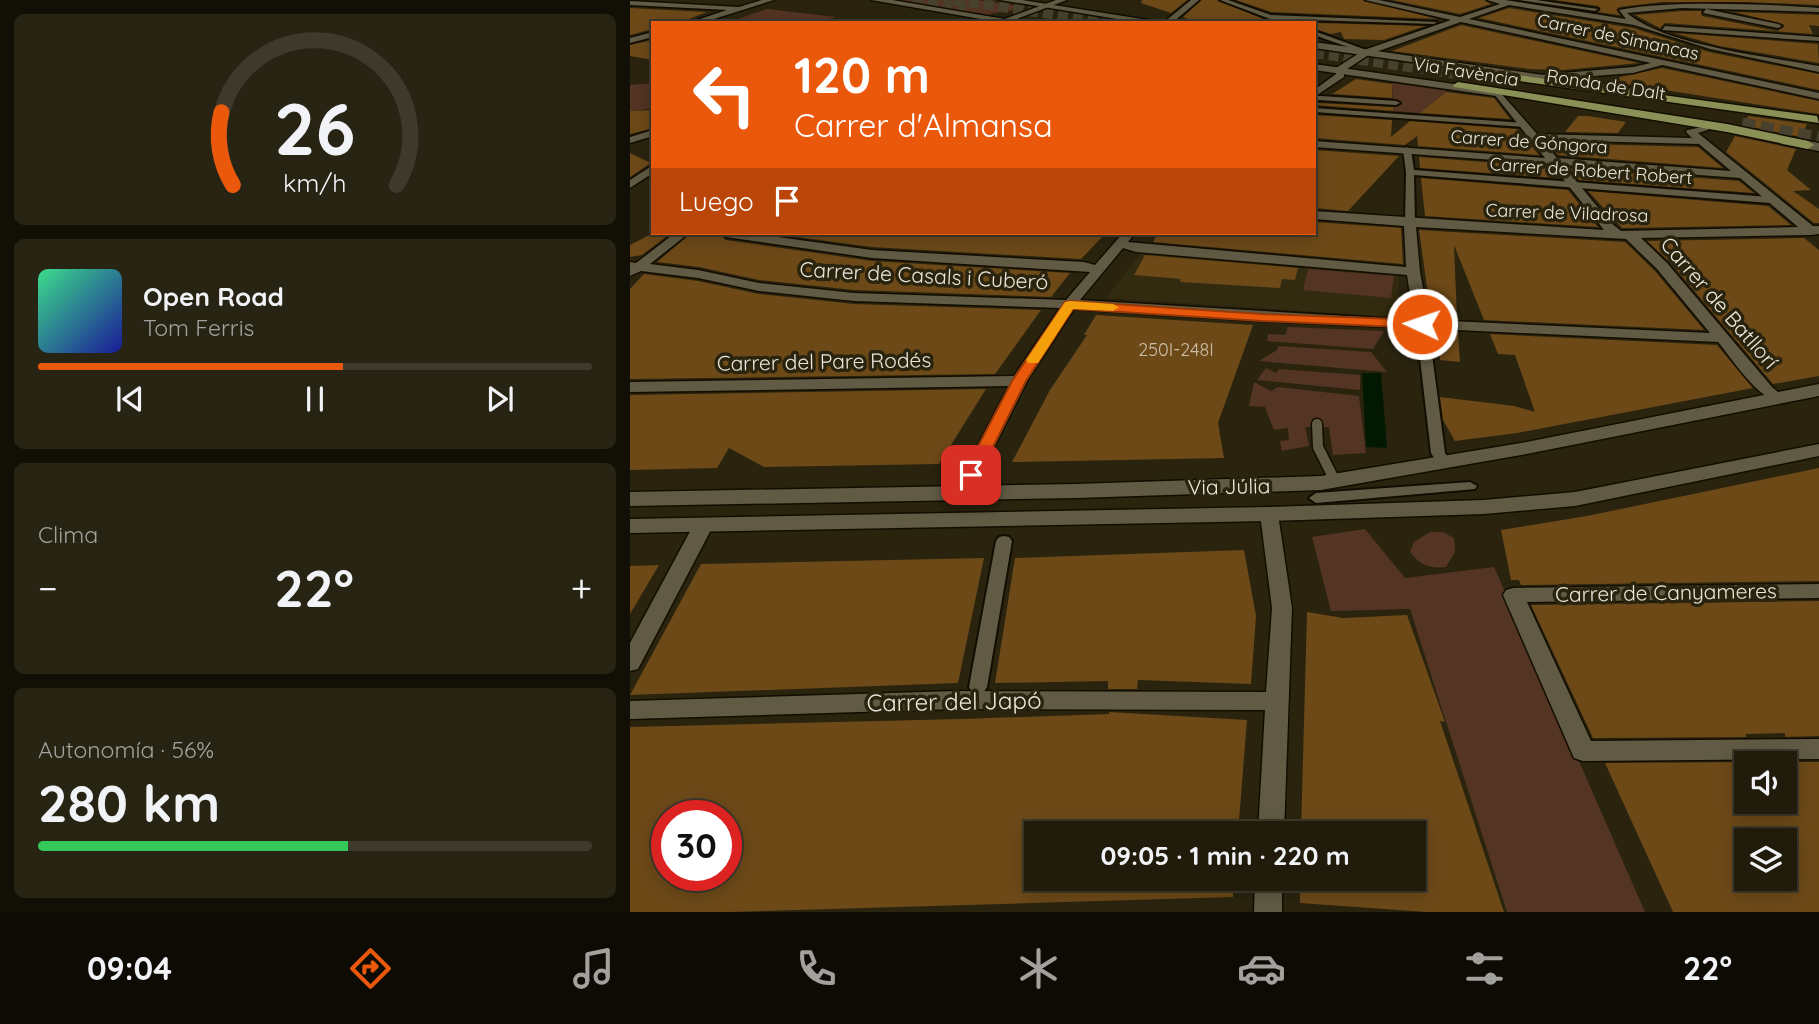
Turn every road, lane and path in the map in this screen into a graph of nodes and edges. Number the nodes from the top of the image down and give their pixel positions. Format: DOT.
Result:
graph roads {
  1 [pos="769,0"];
  2 [pos="875,0"];
  3 [pos="1004,0"];
  4 [pos="1063,0"];
  5 [pos="1195,0"];
  6 [pos="1223,0"];
  7 [pos="1369,0"];
  8 [pos="1491,0"];
  9 [pos="1806,0"];
  10 [pos="1517,1"];
  11 [pos="1655,1"];
  12 [pos="630,3"];
  13 [pos="1045,6"];
  14 [pos="741,9"];
  15 [pos="1595,9"];
  16 [pos="1809,9"];
  17 [pos="1819,10"];
  18 [pos="1271,17"];
  19 [pos="1458,19"];
  20 [pos="1814,20"];
  21 [pos="699,21"];
  22 [pos="1002,21"];
  23 [pos="1151,21"];
  24 [pos="1168,21"];
  25 [pos="1281,21"];
  26 [pos="1434,22"];
  27 [pos="1637,24"];
  28 [pos="1316,34"];
  29 [pos="651,35"];
  30 [pos="1819,37"];
  31 [pos="630,41"];
  32 [pos="1316,45"];
  33 [pos="1367,52"];
  34 [pos="1663,62"];
  35 [pos="1316,66"];
  36 [pos="1819,69"];
  37 [pos="1339,70"];
  38 [pos="1466,78"];
  39 [pos="1542,78"];
  40 [pos="1499,94"];
  41 [pos="1318,96"];
  42 [pos="1819,96"];
  43 [pos="1396,103"];
  44 [pos="1316,110"];
  45 [pos="1818,120"];
  46 [pos="1744,121"];
  47 [pos="1524,125"];
  48 [pos="1704,128"];
  49 [pos="651,134"];
  50 [pos="1534,137"];
  51 [pos="630,139"];
  52 [pos="1700,141"];
  53 [pos="1316,144"];
  54 [pos="1813,146"];
  55 [pos="1407,150"];
  56 [pos="1554,161"];
  57 [pos="630,167"];
  58 [pos="651,167"];
  59 [pos="651,169"];
  60 [pos="1410,172"];
  61 [pos="1741,175"];
  62 [pos="630,185"];
  63 [pos="1575,186"];
  64 [pos="1770,200"];
  65 [pos="1316,215"];
  66 [pos="1410,223"];
  67 [pos="1816,232"];
  68 [pos="680,235"];
  69 [pos="740,235"];
  70 [pos="1624,235"];
  71 [pos="1124,238"];
  72 [pos="632,269"];
  73 [pos="1098,270"];
  74 [pos="1413,272"];
  75 [pos="1070,304"];
  76 [pos="1422,324"];
  77 [pos="1721,338"];
  78 [pos="1019,381"];
  79 [pos="630,387"];
  80 [pos="1819,390"];
  81 [pos="1776,397"];
  82 [pos="1317,424"];
  83 [pos="1819,450"];
  84 [pos="1444,463"];
  85 [pos="1335,481"];
  86 [pos="1470,486"];
  87 [pos="962,493"];
  88 [pos="1316,498"];
  89 [pos="630,499"];
  90 [pos="1269,514"];
  91 [pos="704,524"];
  92 [pos="630,526"];
  93 [pos="1004,541"];
  94 [pos="1819,591"];
  95 [pos="630,663"];
  96 [pos="978,687"];
  97 [pos="1278,701"];
  98 [pos="630,710"];
  99 [pos="1819,749"];
  100 [pos="1272,821"];
  101 [pos="1269,891"];
  102 [pos="1268,912"];
  1 -- 14 [label="street"];
  2 -- 22 [label="street"];
  3 -- 13 [label="street"];
  4 -- 13 [label="street"];
  5 -- 24 [label="street"];
  6 -- 18 [label="street"];
  7 -- 19 [label="street, Carrer de Simancas"];
  8 -- 10 [label="street"];
  9 -- 16 [label="street"];
  10 -- 15 [label="street"];
  10 -- 19 [label="street"];
  10 -- 27 [label="street"];
  11 -- 16 [label="street"];
  11 -- 27 [label="street"];
  11 -- 30 [label="street"];
  12 -- 14 [label="street"];
  13 -- 22 [label="street"];
  13 -- 23 [label="street"];
  14 -- 21 [label="street"];
  16 -- 17 [label="street"];
  16 -- 20 [label="street"];
  18 -- 25 [label="street"];
  18 -- 26 [label="street"];
  19 -- 33 [label="street"];
  19 -- 34 [label="street, Carrer de Simancas"];
  27 -- 30 [label="street"];
  27 -- 36 [label="street"];
  28 -- 33 [label="street"];
  29 -- 31 [label="street"];
  32 -- 33 [label="street, Via Favència"];
  33 -- 37 [label="street"];
  33 -- 39 [label="street, Via Favència"];
  34 -- 39 [label="street"];
  34 -- 42 [label="street, Carrer de Simancas"];
  35 -- 37 [label="street, Via Favència"];
  37 -- 40 [label="street, Via Favència"];
  37 -- 41 [label="street"];
  38 -- 45 [label="highway"];
  38 -- 46 [label="highway, Ronda de Dalt"];
  38 -- 54 [label="highway"];
  39 -- 45 [label="street, Via Favència"];
  40 -- 47 [label="street, Carrer de Batllorí"];
  40 -- 48 [label="street, Via Favència"];
  41 -- 43 [label="street"];
  44 -- 47 [label="street"];
  47 -- 50 [label="street, Carrer de Batllorí"];
  48 -- 52 [label="street"];
  48 -- 54 [label="street, Via Favència"];
  49 -- 51 [label="street"];
  50 -- 52 [label="street"];
  50 -- 56 [label="street, Carrer de Batllorí"];
  52 -- 61 [label="street"];
  53 -- 55 [label="street, Carrer de Góngora"];
  55 -- 56 [label="street, Carrer de Góngora"];
  55 -- 60 [label="street"];
  56 -- 61 [label="street, Carrer de Góngora"];
  56 -- 63 [label="street, Carrer de Batllorí"];
  57 -- 58 [label="street"];
  59 -- 62 [label="street"];
  60 -- 63 [label="street, Carrer de Robert Robert"];
  60 -- 66 [label="street"];
  61 -- 64 [label="street"];
  63 -- 64 [label="street, Carrer de Robert Robert"];
  63 -- 70 [label="street, Carrer de Batllorí"];
  64 -- 67 [label="street"];
  65 -- 66 [label="street, Carrer de Viladrosa"];
  66 -- 70 [label="street, Carrer de Viladrosa"];
  66 -- 74 [label="street"];
  67 -- 70 [label="street, Carrer de Viladrosa"];
  68 -- 72 [label="street"];
  69 -- 73 [label="street"];
  70 -- 77 [label="street, Carrer de Batllorí"];
  71 -- 73 [label="street"];
  71 -- 74 [label="street"];
  72 -- 75 [label="street, Carrer de Casals i Cuberó"];
  73 -- 75 [label="street"];
  74 -- 76 [label="street"];
  75 -- 76 [label="street, Carrer de Casals i Cuberó"];
  75 -- 78 [label="street"];
  76 -- 77 [label="street, Carrer de Casals i Cuberó"];
  76 -- 84 [label="street"];
  77 -- 81 [label="street, Carrer de Batllorí"];
  78 -- 79 [label="street, Carrer del Pare Rodés"];
  78 -- 87 [label="street"];
  80 -- 81 [label="street, Via Júlia"];
  81 -- 84 [label="street, Via Júlia"];
  82 -- 85 [label="lane"];
  83 -- 90 [label="street, Via Júlia"];
  84 -- 85 [label="street, Via Júlia"];
  85 -- 87 [label="street, Via Júlia"];
  86 -- 88 [label="street"];
  87 -- 89 [label="street, Via Júlia"];
  90 -- 91 [label="street, Via Júlia"];
  90 -- 97 [label="street"];
  91 -- 92 [label="street, Via Júlia"];
  91 -- 95 [label="street"];
  93 -- 96 [label="street"];
  94 -- 99 [label="street, Carrer de Canyameres"];
  97 -- 98 [label="street, Carrer del Japó"];
  97 -- 100 [label="street"];
  101 -- 102 [label="street"];
}
